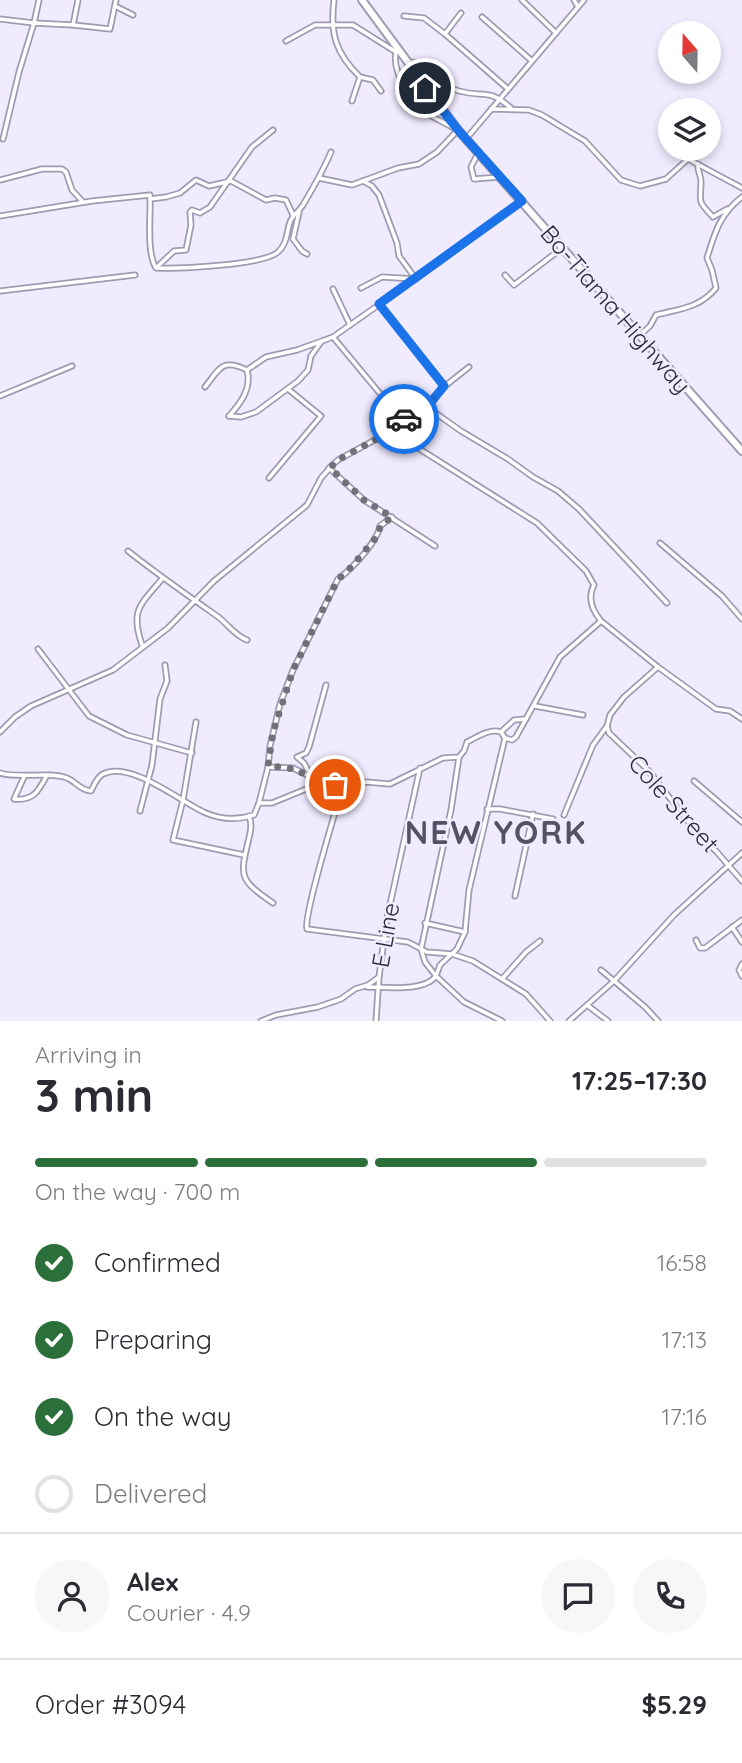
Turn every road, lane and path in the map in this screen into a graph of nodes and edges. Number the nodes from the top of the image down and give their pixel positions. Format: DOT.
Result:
graph roads {
  1 [pos="39,0"];
  2 [pos="78,0"];
  3 [pos="116,0"];
  4 [pos="334,0"];
  5 [pos="362,0"];
  6 [pos="373,0"];
  7 [pos="522,0"];
  8 [pos="574,0"];
  9 [pos="584,0"];
  10 [pos="115,6"];
  11 [pos="366,7"];
  12 [pos="578,7"];
  13 [pos="461,13"];
  14 [pos="133,15"];
  15 [pos="404,16"];
  16 [pos="482,17"];
  17 [pos="0,19"];
  18 [pos="34,23"];
  19 [pos="73,24"];
  20 [pos="332,25"];
  21 [pos="556,33"];
  22 [pos="445,34"];
  23 [pos="286,41"];
  24 [pos="396,51"];
  25 [pos="405,61"];
  26 [pos="532,61"];
  27 [pos="360,77"];
  28 [pos="508,89"];
  29 [pos="381,91"];
  30 [pos="500,99"];
  31 [pos="352,101"];
  32 [pos="511,108"];
  33 [pos="491,109"];
  34 [pos="273,130"];
  35 [pos="457,131"];
  36 [pos="3,139"];
  37 [pos="466,139"];
  38 [pos="331,152"];
  39 [pos="478,153"];
  40 [pos="698,164"];
  41 [pos="500,177"];
  42 [pos="319,178"];
  43 [pos="0,180"];
  44 [pos="363,181"];
  45 [pos="225,183"];
  46 [pos="742,188"];
  47 [pos="742,197"];
  48 [pos="150,199"];
  49 [pos="522,201"];
  50 [pos="83,202"];
  51 [pos="727,208"];
  52 [pos="299,210"];
  53 [pos="0,216"];
  54 [pos="293,217"];
  55 [pos="562,248"];
  56 [pos="307,254"];
  57 [pos="156,268"];
  58 [pos="135,275"];
  59 [pos="505,275"];
  60 [pos="416,279"];
  61 [pos="361,288"];
  62 [pos="333,289"];
  63 [pos="0,291"];
  64 [pos="379,304"];
  65 [pos="350,325"];
  66 [pos="639,336"];
  67 [pos="333,337"];
  68 [pos="322,341"];
  69 [pos="72,366"];
  70 [pos="469,368"];
  71 [pos="247,369"];
  72 [pos="444,386"];
  73 [pos="205,387"];
  74 [pos="288,388"];
  75 [pos="0,396"];
  76 [pos="427,407"];
  77 [pos="402,420"];
  78 [pos="391,431"];
  79 [pos="742,451"];
  80 [pos="330,468"];
  81 [pos="269,478"];
  82 [pos="392,517"];
  83 [pos="660,543"];
  84 [pos="435,546"];
  85 [pos="128,551"];
  86 [pos="162,579"];
  87 [pos="194,601"];
  88 [pos="667,603"];
  89 [pos="742,619"];
  90 [pos="601,621"];
  91 [pos="247,640"];
  92 [pos="142,645"];
  93 [pos="38,649"];
  94 [pos="165,665"];
  95 [pos="658,667"];
  96 [pos="326,685"];
  97 [pos="68,689"];
  98 [pos="535,706"];
  99 [pos="583,715"];
  100 [pos="527,719"];
  101 [pos="742,719"];
  102 [pos="195,722"];
  103 [pos="607,726"];
  104 [pos="0,732"];
  105 [pos="501,732"];
  106 [pos="505,738"];
  107 [pos="155,744"];
  108 [pos="192,753"];
  109 [pos="459,757"];
  110 [pos="268,766"];
  111 [pos="420,768"];
  112 [pos="0,773"];
  113 [pos="24,777"];
  114 [pos="47,777"];
  115 [pos="310,777"];
  116 [pos="149,781"];
  117 [pos="694,781"];
  118 [pos="316,785"];
  119 [pos="343,785"];
  120 [pos="183,800"];
  121 [pos="259,803"];
  122 [pos="487,809"];
  123 [pos="140,811"];
  124 [pos="533,814"];
  125 [pos="564,815"];
  126 [pos="249,816"];
  127 [pos="553,818"];
  128 [pos="742,821"];
  129 [pos="742,853"];
  130 [pos="244,855"];
  131 [pos="729,866"];
  132 [pos="742,881"];
  133 [pos="515,896"];
  134 [pos="273,903"];
  135 [pos="742,920"];
  136 [pos="425,923"];
  137 [pos="732,927"];
  138 [pos="465,932"];
  139 [pos="384,937"];
  140 [pos="696,940"];
  141 [pos="540,941"];
  142 [pos="742,942"];
  143 [pos="421,949"];
  144 [pos="452,954"];
  145 [pos="742,964"];
  146 [pos="601,970"];
  147 [pos="436,976"];
  148 [pos="742,976"];
  149 [pos="379,977"];
  150 [pos="502,979"];
  151 [pos="614,981"];
  152 [pos="362,987"];
  153 [pos="379,987"];
  154 [pos="587,1005"];
  155 [pos="261,1021"];
  156 [pos="376,1021"];
  157 [pos="502,1021"];
  158 [pos="550,1021"];
  159 [pos="569,1021"];
  160 [pos="608,1021"];
  161 [pos="658,1021"];
  1 -- 18 [label="street"];
  2 -- 19 [label="street"];
  3 -- 10 [label="street"];
  4 -- 20 [label="street"];
  5 -- 11 [label="highway, Bo-Tiama Highway"];
  6 -- 11 [label="street"];
  7 -- 21 [label="street"];
  8 -- 12 [label="street"];
  9 -- 12 [label="street"];
  10 -- 14 [label="street"];
  10 -- 19 [label="street"];
  11 -- 24 [label="highway, Bo-Tiama Highway"];
  12 -- 21 [label="street"];
  13 -- 22 [label="street"];
  15 -- 22 [label="street"];
  16 -- 26 [label="street"];
  17 -- 18 [label="street"];
  18 -- 19 [label="street"];
  18 -- 36 [label="street"];
  20 -- 23 [label="street"];
  20 -- 24 [label="street"];
  20 -- 27 [label="street"];
  21 -- 26 [label="street"];
  22 -- 28 [label="street"];
  24 -- 25 [label="highway, Bo-Tiama Highway"];
  24 -- 35 [label="street"];
  25 -- 30 [label="street"];
  25 -- 35 [label="highway, Bo-Tiama Highway"];
  26 -- 28 [label="street"];
  27 -- 29 [label="street"];
  27 -- 31 [label="street"];
  28 -- 30 [label="street"];
  30 -- 32 [label="street"];
  30 -- 33 [label="street"];
  32 -- 33 [label="street"];
  32 -- 40 [label="street"];
  33 -- 37 [label="street"];
  34 -- 45 [label="street"];
  35 -- 37 [label="highway, Bo-Tiama Highway"];
  35 -- 44 [label="street"];
  37 -- 39 [label="highway, Bo-Tiama Highway"];
  38 -- 42 [label="street"];
  39 -- 41 [label="highway, Bo-Tiama Highway"];
  39 -- 41 [label="street"];
  40 -- 46 [label="street"];
  40 -- 51 [label="street"];
  41 -- 49 [label="highway, Bo-Tiama Highway"];
  42 -- 44 [label="street"];
  42 -- 52 [label="street"];
  43 -- 50 [label="street"];
  44 -- 60 [label="street"];
  45 -- 48 [label="street"];
  45 -- 54 [label="street"];
  45 -- 57 [label="street"];
  47 -- 51 [label="street"];
  48 -- 50 [label="street"];
  48 -- 57 [label="street"];
  49 -- 55 [label="highway, Bo-Tiama Highway"];
  49 -- 60 [label="street"];
  50 -- 53 [label="street"];
  51 -- 66 [label="street"];
  52 -- 54 [label="street"];
  52 -- 56 [label="street"];
  54 -- 57 [label="street"];
  55 -- 59 [label="street"];
  55 -- 66 [label="highway, Bo-Tiama Highway"];
  58 -- 63 [label="street"];
  60 -- 61 [label="street"];
  60 -- 64 [label="street"];
  62 -- 65 [label="street"];
  64 -- 65 [label="street"];
  64 -- 72 [label="street"];
  65 -- 67 [label="street"];
  66 -- 79 [label="highway, Bo-Tiama Highway"];
  67 -- 68 [label="street"];
  67 -- 77 [label="street"];
  68 -- 71 [label="street"];
  68 -- 74 [label="street"];
  69 -- 75 [label="street"];
  70 -- 72 [label="street"];
  71 -- 73 [label="street"];
  71 -- 74 [label="street"];
  72 -- 76 [label="street"];
  74 -- 81 [label="street"];
  76 -- 77 [label="street"];
  76 -- 88 [label="street"];
  77 -- 78 [label="street"];
  78 -- 80 [label="street"];
  78 -- 90 [label="street"];
  80 -- 82 [label="street"];
  80 -- 87 [label="street"];
  82 -- 84 [label="street"];
  82 -- 110 [label="street"];
  83 -- 89 [label="street"];
  85 -- 86 [label="street"];
  86 -- 87 [label="street"];
  86 -- 92 [label="street"];
  87 -- 91 [label="street"];
  87 -- 92 [label="street"];
  90 -- 95 [label="street"];
  90 -- 98 [label="street"];
  92 -- 97 [label="street"];
  93 -- 97 [label="street"];
  94 -- 107 [label="street"];
  95 -- 101 [label="street"];
  95 -- 103 [label="street"];
  96 -- 115 [label="street"];
  97 -- 104 [label="street"];
  97 -- 107 [label="street"];
  98 -- 99 [label="street"];
  98 -- 100 [label="street"];
  100 -- 105 [label="street"];
  100 -- 106 [label="street"];
  102 -- 108 [label="street"];
  103 -- 125 [label="street"];
  103 -- 131 [label="street, Cole Street"];
  105 -- 106 [label="street"];
  105 -- 109 [label="street"];
  106 -- 122 [label="street"];
  107 -- 108 [label="street"];
  107 -- 116 [label="street"];
  108 -- 120 [label="street"];
  109 -- 111 [label="street"];
  109 -- 136 [label="street"];
  110 -- 115 [label="street"];
  110 -- 121 [label="street"];
  111 -- 119 [label="street"];
  111 -- 139 [label="street, E Line"];
  112 -- 113 [label="street"];
  113 -- 114 [label="street"];
  113 -- 114 [label="street"];
  114 -- 116 [label="street"];
  115 -- 118 [label="street"];
  116 -- 120 [label="street"];
  116 -- 123 [label="street"];
  117 -- 128 [label="street"];
  118 -- 119 [label="street"];
  118 -- 121 [label="street"];
  119 -- 139 [label="street"];
  120 -- 126 [label="street"];
  120 -- 130 [label="street"];
  121 -- 126 [label="street"];
  122 -- 124 [label="street"];
  122 -- 138 [label="street"];
  124 -- 127 [label="street"];
  124 -- 133 [label="street"];
  126 -- 130 [label="street"];
  129 -- 131 [label="street"];
  130 -- 134 [label="street"];
  131 -- 132 [label="street, Cole Street"];
  131 -- 151 [label="street"];
  135 -- 137 [label="street"];
  136 -- 138 [label="street"];
  136 -- 143 [label="street"];
  137 -- 140 [label="street"];
  137 -- 142 [label="street"];
  138 -- 144 [label="street"];
  139 -- 143 [label="street"];
  139 -- 149 [label="street, E Line"];
  141 -- 150 [label="street"];
  143 -- 144 [label="street"];
  143 -- 147 [label="street"];
  144 -- 147 [label="street"];
  144 -- 150 [label="street"];
  145 -- 148 [label="street"];
  146 -- 151 [label="street"];
  147 -- 153 [label="street"];
  147 -- 157 [label="street"];
  149 -- 152 [label="street, E Line"];
  149 -- 153 [label="street"];
  150 -- 158 [label="street"];
  151 -- 154 [label="street"];
  151 -- 161 [label="street"];
  152 -- 153 [label="street"];
  152 -- 155 [label="street, E Line"];
  153 -- 156 [label="street"];
  154 -- 159 [label="street"];
  154 -- 160 [label="street"];
}
